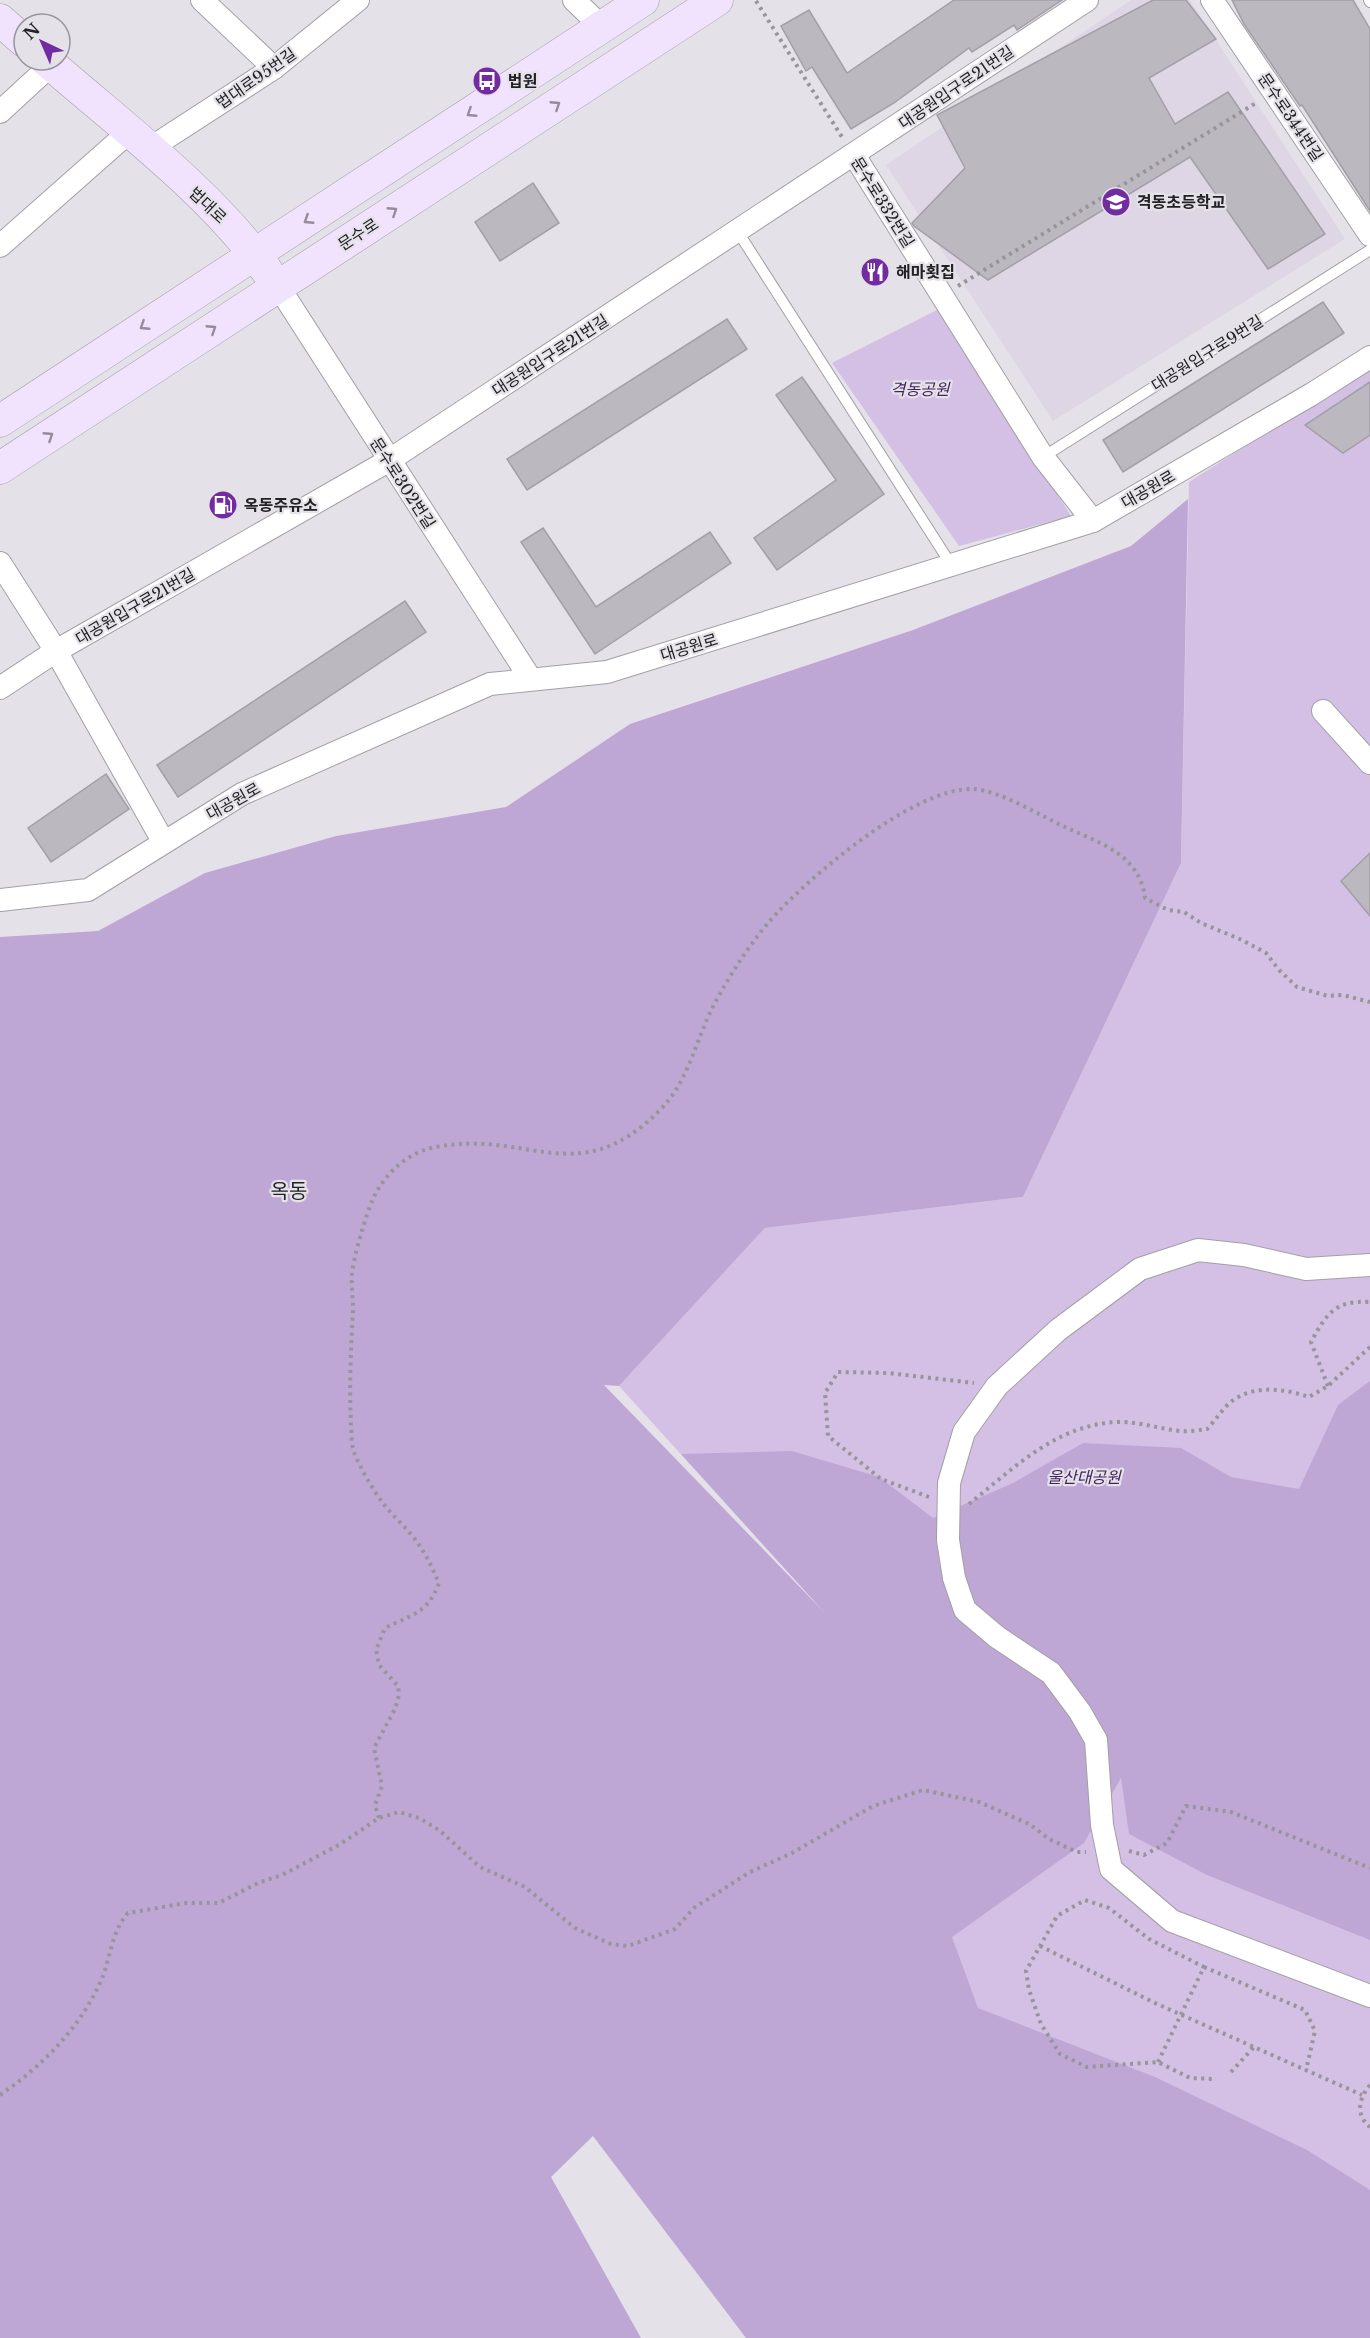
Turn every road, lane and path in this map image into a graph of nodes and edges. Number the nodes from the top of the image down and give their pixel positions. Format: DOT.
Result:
graph roads {
  1 [pos="202,0"];
  2 [pos="358,0"];
  3 [pos="574,0"];
  4 [pos="643,0"];
  5 [pos="717,0"];
  6 [pos="1087,0"];
  7 [pos="1212,0"];
  8 [pos="756,1"];
  9 [pos="0,20"];
  10 [pos="602,27"];
  11 [pos="12,30"];
  12 [pos="274,68"];
  13 [pos="39,72"];
  14 [pos="61,72"];
  15 [pos="1274,92"];
  16 [pos="0,111"];
  17 [pos="139,140"];
  18 [pos="854,155"];
  19 [pos="738,232"];
  20 [pos="1370,235"];
  21 [pos="0,246"];
  22 [pos="1370,250"];
  23 [pos="255,254"];
  24 [pos="278,286"];
  25 [pos="942,296"];
  26 [pos="1370,357"];
  27 [pos="0,421"];
  28 [pos="1043,457"];
  29 [pos="388,461"];
  30 [pos="0,468"];
  31 [pos="1093,521"];
  32 [pos="0,563"];
  33 [pos="952,566"];
  34 [pos="56,651"];
  35 [pos="530,678"];
  36 [pos="0,688"];
  37 [pos="1323,711"];
  38 [pos="1370,763"];
  39 [pos="163,842"];
  40 [pos="0,900"];
  41 [pos="1370,1002"];
  42 [pos="1370,1265"];
  43 [pos="1370,1302"];
  44 [pos="1370,1347"];
  45 [pos="997,1386"];
  46 [pos="1328,1386"];
  47 [pos="949,1511"];
  48 [pos="379,1818"];
  49 [pos="1107,1851"];
  50 [pos="1370,1869"];
  51 [pos="1040,1946"];
  52 [pos="1204,1967"];
  53 [pos="1370,1996"];
  54 [pos="1180,2013"];
  55 [pos="1254,2047"];
  56 [pos="1158,2062"];
  57 [pos="1306,2070"];
  58 [pos="1231,2072"];
  59 [pos="1214,2079"];
  60 [pos="1370,2085"];
  61 [pos="0,2095"];
  62 [pos="1362,2095"];
  63 [pos="1370,2127"];
  1 -- 12 [label="street"];
  2 -- 12 [label="street, 법대로95번길"];
  3 -- 10 [label="street"];
  4 -- 10 [label="main road"];
  24 -- 5 [label="main road, 문수로, one-way"];
  6 -- 18 [label="street, 대공원입구로21번길"];
  7 -- 15 [label="street, 문수로344번길"];
  8 -- 18 [label="path, 문수로332번길"];
  9 -- 11 [label="main road"];
  10 -- 23 [label="main road, one-way"];
  12 -- 17 [label="street, 법대로95번길"];
  13 -- 16 [label="street"];
  14 -- 17 [label="main road, 법대로"];
  15 -- 20 [label="street, 문수로344번길"];
  15 -- 25 [label="path"];
  17 -- 21 [label="street"];
  17 -- 23 [label="main road, 법대로"];
  18 -- 19 [label="street, 대공원입구로21번길"];
  18 -- 25 [label="street, 문수로332번길"];
  19 -- 29 [label="street, 대공원입구로21번길"];
  19 -- 33 [label="lane"];
  22 -- 28 [label="lane, 대공원입구로9번길"];
  23 -- 24 [label="main road, 법대로"];
  23 -- 27 [label="main road, one-way"];
  24 -- 29 [label="street, 문수로302번길"];
  30 -- 24 [label="main road, 문수로, one-way"];
  25 -- 28 [label="street, 문수로332번길"];
  26 -- 31 [label="street, 대공원로"];
  28 -- 31 [label="street, 문수로332번길"];
  29 -- 34 [label="street, 대공원입구로21번길"];
  29 -- 35 [label="street, 문수로302번길"];
  31 -- 33 [label="street, 대공원로"];
  32 -- 34 [label="street"];
  33 -- 35 [label="street, 대공원로"];
  34 -- 36 [label="street, 대공원입구로21번길"];
  34 -- 39 [label="street"];
  35 -- 39 [label="street, 대공원로"];
  37 -- 38 [label="street"];
  39 -- 40 [label="street, 대공원로"];
  41 -- 48 [label="path"];
  42 -- 45 [label="street"];
  43 -- 46 [label="path"];
  44 -- 46 [label="path"];
  45 -- 47 [label="street"];
  45 -- 47 [label="path"];
  46 -- 47 [label="path"];
  47 -- 49 [label="street"];
  48 -- 49 [label="path"];
  48 -- 61 [label="path"];
  49 -- 50 [label="path"];
  49 -- 53 [label="street"];
  51 -- 52 [label="path"];
  51 -- 54 [label="path"];
  51 -- 56 [label="path"];
  52 -- 54 [label="path"];
  52 -- 57 [label="path"];
  54 -- 55 [label="path"];
  54 -- 56 [label="path"];
  55 -- 57 [label="path"];
  55 -- 58 [label="path"];
  56 -- 59 [label="path"];
  57 -- 62 [label="path"];
  60 -- 62 [label="path"];
  62 -- 63 [label="path"];
}
